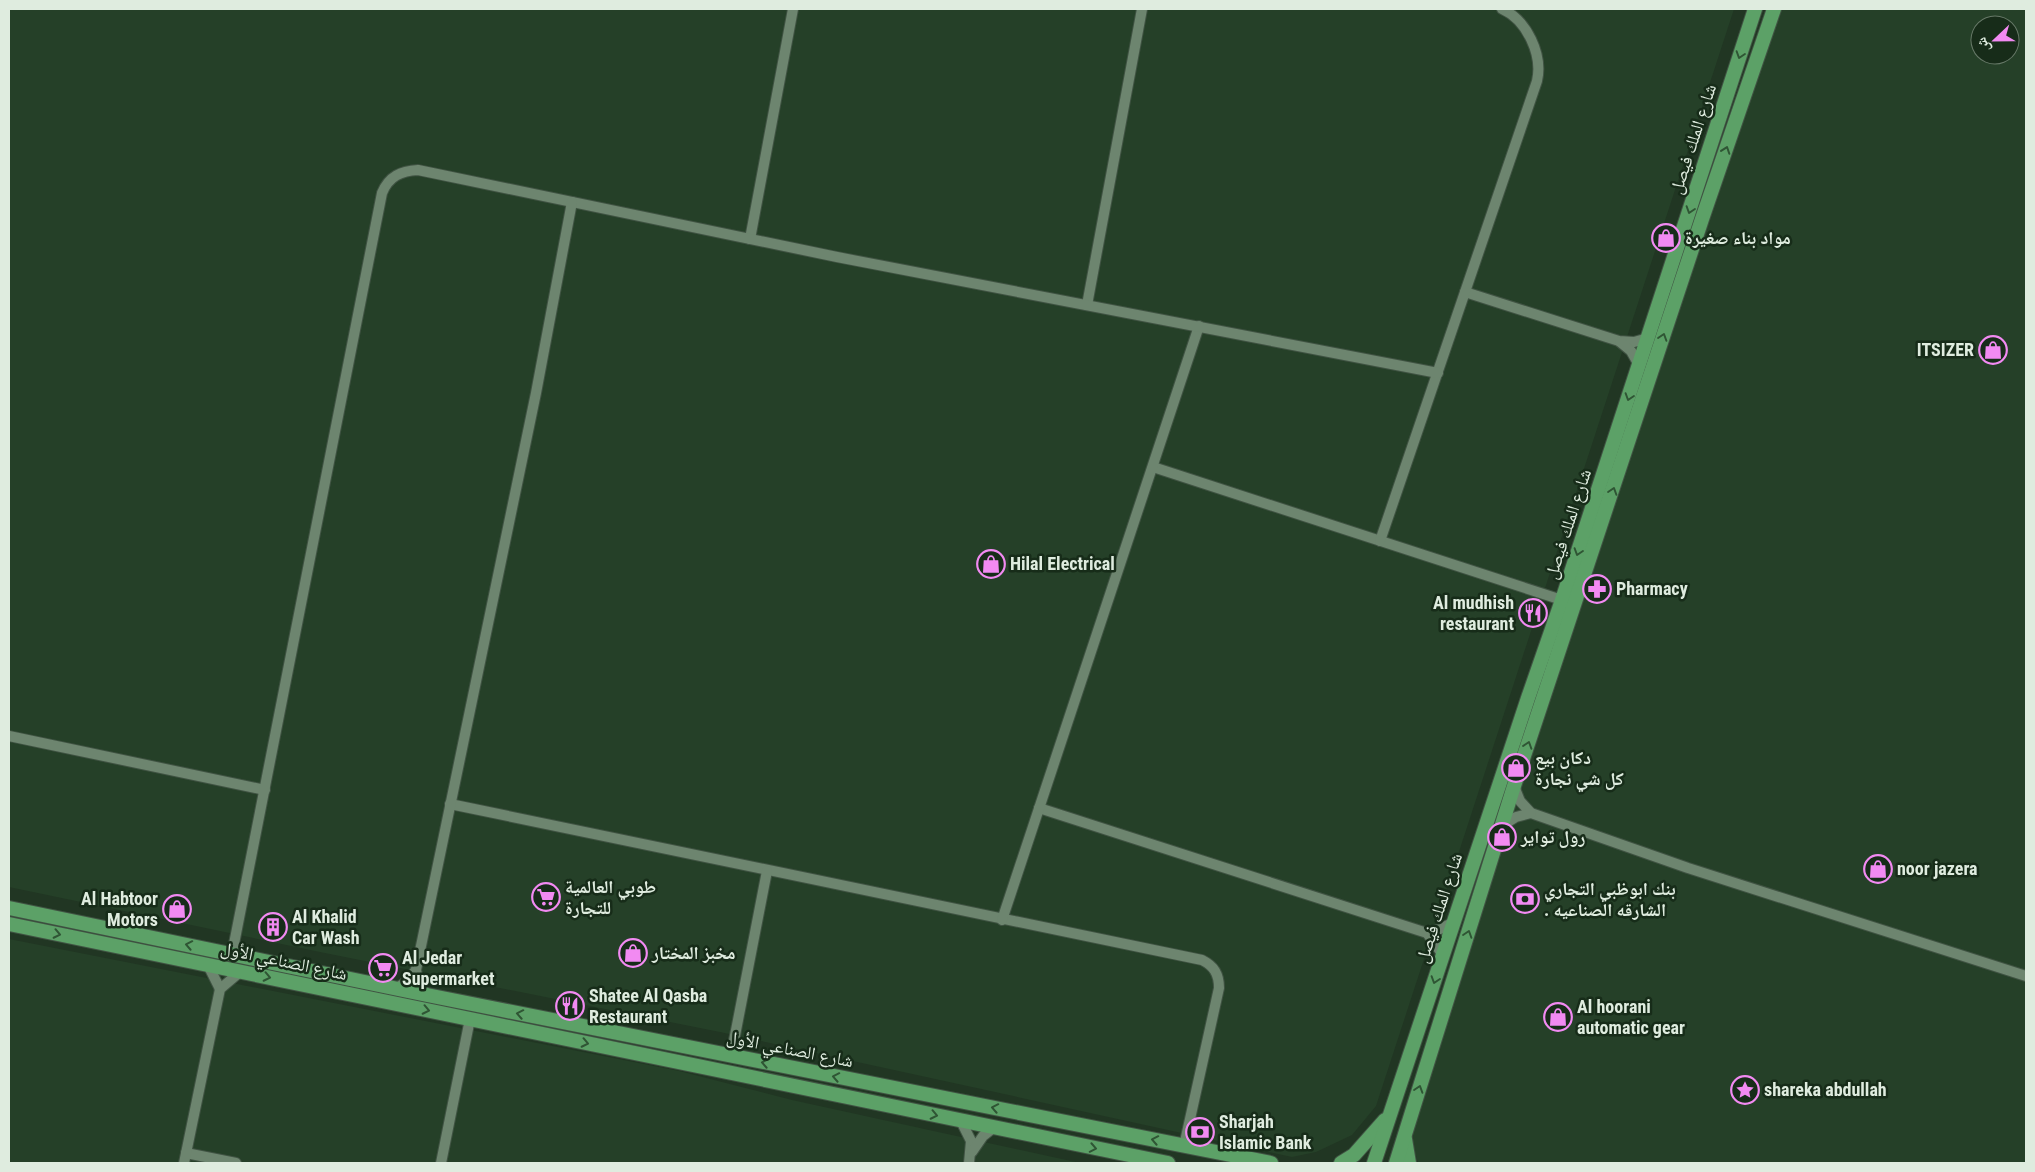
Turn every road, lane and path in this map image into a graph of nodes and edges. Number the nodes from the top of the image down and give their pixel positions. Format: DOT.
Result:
graph roads {
  1 [pos="793,9"];
  2 [pos="1142,9"];
  3 [pos="1502,9"];
  4 [pos="1755,9"];
  5 [pos="1774,9"];
  6 [pos="572,202"];
  7 [pos="750,239"];
  8 [pos="1466,292"];
  9 [pos="1087,305"];
  10 [pos="1199,326"];
  11 [pos="1648,338"];
  12 [pos="1619,341"];
  13 [pos="1639,365"];
  14 [pos="1438,372"];
  15 [pos="1152,467"];
  16 [pos="1380,541"];
  17 [pos="1562,600"];
  18 [pos="9,736"];
  19 [pos="1514,786"];
  20 [pos="265,790"];
  21 [pos="450,804"];
  22 [pos="1039,808"];
  23 [pos="1530,813"];
  24 [pos="1503,825"];
  25 [pos="767,871"];
  26 [pos="9,908"];
  27 [pos="1002,920"];
  28 [pos="1454,922"];
  29 [pos="12,927"];
  30 [pos="1427,933"];
  31 [pos="232,954"];
  32 [pos="1443,955"];
  33 [pos="208,965"];
  34 [pos="416,970"];
  35 [pos="240,972"];
  36 [pos="2026,976"];
  37 [pos="220,989"];
  38 [pos="396,989"];
  39 [pos="427,996"];
  40 [pos="470,1019"];
  41 [pos="731,1056"];
  42 [pos="1389,1116"];
  43 [pos="961,1121"];
  44 [pos="993,1128"];
  45 [pos="1404,1135"];
  46 [pos="1184,1146"];
  47 [pos="972,1152"];
  48 [pos="185,1158"];
  49 [pos="236,1163"];
  50 [pos="442,1163"];
  51 [pos="969,1163"];
  52 [pos="1168,1163"];
  53 [pos="1271,1163"];
  54 [pos="1341,1163"];
  55 [pos="1374,1163"];
  56 [pos="1396,1163"];
  57 [pos="1409,1163"];
  1 -- 7 [label="street"];
  2 -- 9 [label="street"];
  3 -- 8 [label="street"];
  4 -- 11 [label="main road, شارع الملك فيصل, one-way"];
  19 -- 5 [label="main road, شارع الملك فيصل, one-way"];
  6 -- 7 [label="street"];
  6 -- 20 [label="street"];
  6 -- 21 [label="street"];
  7 -- 9 [label="street"];
  8 -- 12 [label="street"];
  8 -- 14 [label="street"];
  9 -- 10 [label="street"];
  10 -- 14 [label="street"];
  10 -- 15 [label="street"];
  11 -- 12 [label="street"];
  11 -- 13 [label="main road, شارع الملك فيصل"];
  12 -- 13 [label="street"];
  13 -- 17 [label="main road, شارع الملك فيصل, one-way"];
  14 -- 16 [label="street"];
  15 -- 16 [label="street"];
  15 -- 22 [label="street"];
  16 -- 17 [label="street"];
  17 -- 28 [label="main road, شارع الملك فيصل"];
  18 -- 20 [label="street"];
  19 -- 23 [label="street"];
  19 -- 24 [label="main road, شارع الملك فيصل"];
  20 -- 31 [label="street"];
  21 -- 25 [label="street"];
  21 -- 34 [label="street"];
  22 -- 27 [label="street"];
  22 -- 30 [label="street"];
  23 -- 24 [label="street"];
  23 -- 36 [label="street"];
  45 -- 24 [label="main road, شارع الملك فيصل, one-way"];
  25 -- 27 [label="street"];
  25 -- 41 [label="street"];
  31 -- 26 [label="main road, شارع الصناعي الأول, one-way"];
  27 -- 46 [label="street"];
  28 -- 30 [label="street"];
  28 -- 32 [label="main road, شارع الملك فيصل"];
  29 -- 33 [label="main road, شارع الصناعي الأول, one-way"];
  30 -- 32 [label="street"];
  31 -- 38 [label="main road, شارع الصناعي الأول"];
  32 -- 42 [label="main road, شارع الملك فيصل, one-way"];
  33 -- 35 [label="main road, شارع الصناعي الأول"];
  33 -- 37 [label="street"];
  34 -- 38 [label="street"];
  34 -- 39 [label="street"];
  35 -- 37 [label="street"];
  35 -- 40 [label="main road, شارع الصناعي الأول, one-way"];
  37 -- 48 [label="street"];
  38 -- 39 [label="main road, شارع الصناعي الأول"];
  41 -- 39 [label="main road, شارع الصناعي الأول, one-way"];
  40 -- 43 [label="main road, شارع الصناعي الأول, one-way"];
  40 -- 50 [label="street"];
  46 -- 41 [label="main road, شارع الصناعي الأول, one-way"];
  42 -- 54 [label="main road"];
  42 -- 55 [label="main road, شارع الملك فيصل"];
  43 -- 44 [label="main road, شارع الصناعي الأول"];
  43 -- 47 [label="street"];
  44 -- 47 [label="street"];
  44 -- 52 [label="main road, شارع الصناعي الأول, one-way"];
  45 -- 56 [label="main road, شارع الملك فيصل"];
  45 -- 57 [label="main road"];
  46 -- 53 [label="main road, شارع الصناعي الأول"];
  47 -- 51 [label="street"];
  48 -- 49 [label="street"];
}
